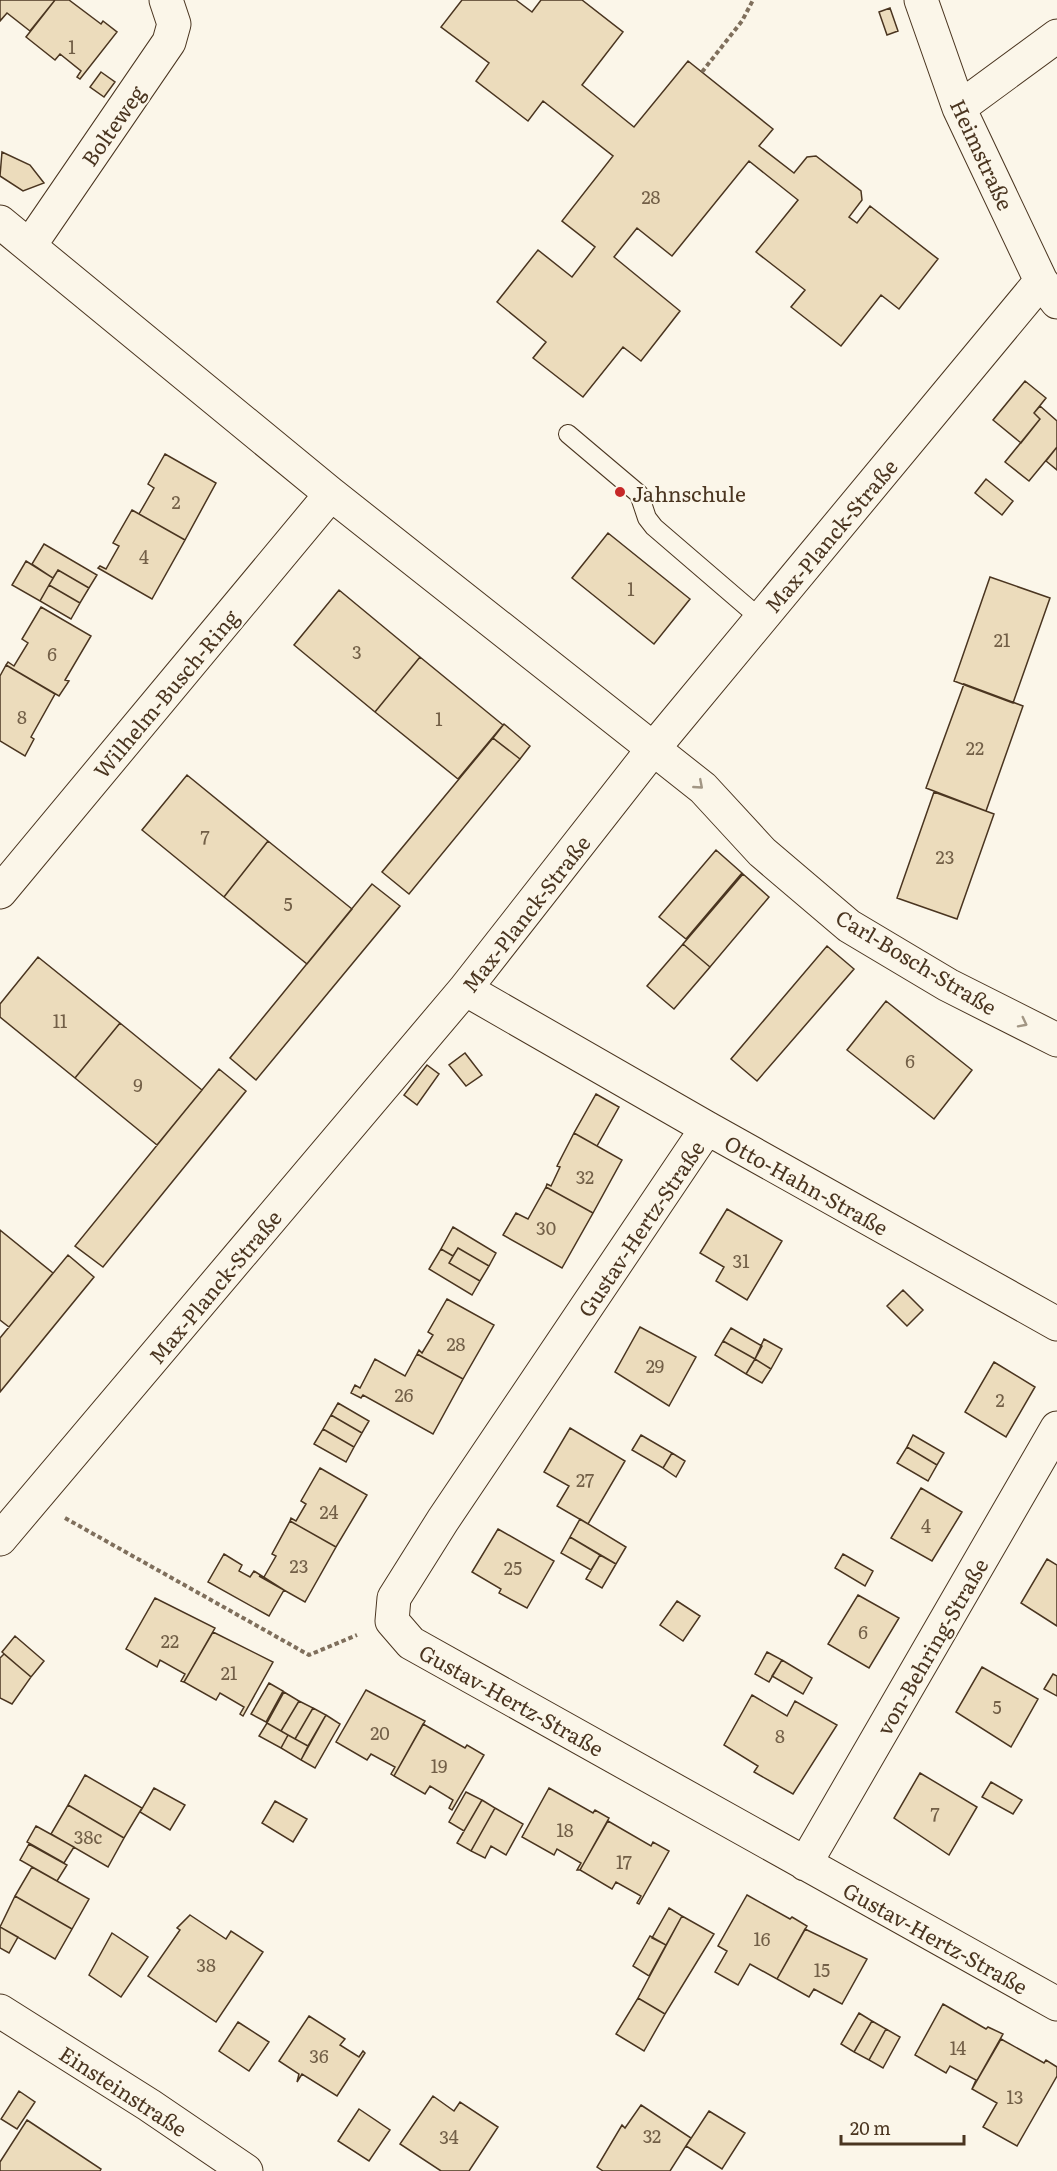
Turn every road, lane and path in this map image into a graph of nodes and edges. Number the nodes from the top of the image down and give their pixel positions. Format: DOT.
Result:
graph roads {
  1 [pos="166,0"];
  2 [pos="753,0"];
  3 [pos="921,0"];
  4 [pos="1057,36"];
  5 [pos="702,72"];
  6 [pos="959,108"];
  7 [pos="0,222"];
  8 [pos="30,245"];
  9 [pos="1049,291"];
  10 [pos="568,434"];
  11 [pos="331,494"];
  12 [pos="761,620"];
  13 [pos="653,749"];
  14 [pos="0,892"];
  15 [pos="465,989"];
  16 [pos="1057,1040"];
  17 [pos="707,1128"];
  18 [pos="1057,1324"];
  19 [pos="1057,1428"];
  20 [pos="33,1500"];
  21 [pos="0,1539"];
  22 [pos="392,1621"];
  23 [pos="805,1864"];
  24 [pos="1057,2004"];
  25 [pos="0,2011"];
  26 [pos="246,2171"];
  1 -- 8 [label="street, Bolteweg"];
  2 -- 5 [label="path"];
  3 -- 6 [label="street, Heimstraße"];
  4 -- 6 [label="street"];
  6 -- 9 [label="street, Heimstraße"];
  7 -- 8 [label="street"];
  8 -- 11 [label="street"];
  9 -- 12 [label="street, Max-Planck-Straße"];
  10 -- 12 [label="lane"];
  11 -- 13 [label="street"];
  11 -- 14 [label="street, Wilhelm-Busch-Ring"];
  12 -- 13 [label="street, Max-Planck-Straße"];
  13 -- 15 [label="street, Max-Planck-Straße"];
  13 -- 16 [label="street, Carl-Bosch-Straße, one-way"];
  15 -- 17 [label="street, Otto-Hahn-Straße"];
  15 -- 20 [label="street, Max-Planck-Straße"];
  17 -- 18 [label="street, Otto-Hahn-Straße"];
  17 -- 22 [label="street, Gustav-Hertz-Straße"];
  19 -- 23 [label="street, von-Behring-Straße"];
  20 -- 21 [label="street, Max-Planck-Straße"];
  20 -- 22 [label="path"];
  22 -- 23 [label="street, Gustav-Hertz-Straße"];
  23 -- 24 [label="street, Gustav-Hertz-Straße"];
  25 -- 26 [label="street, Einsteinstraße"];
}
